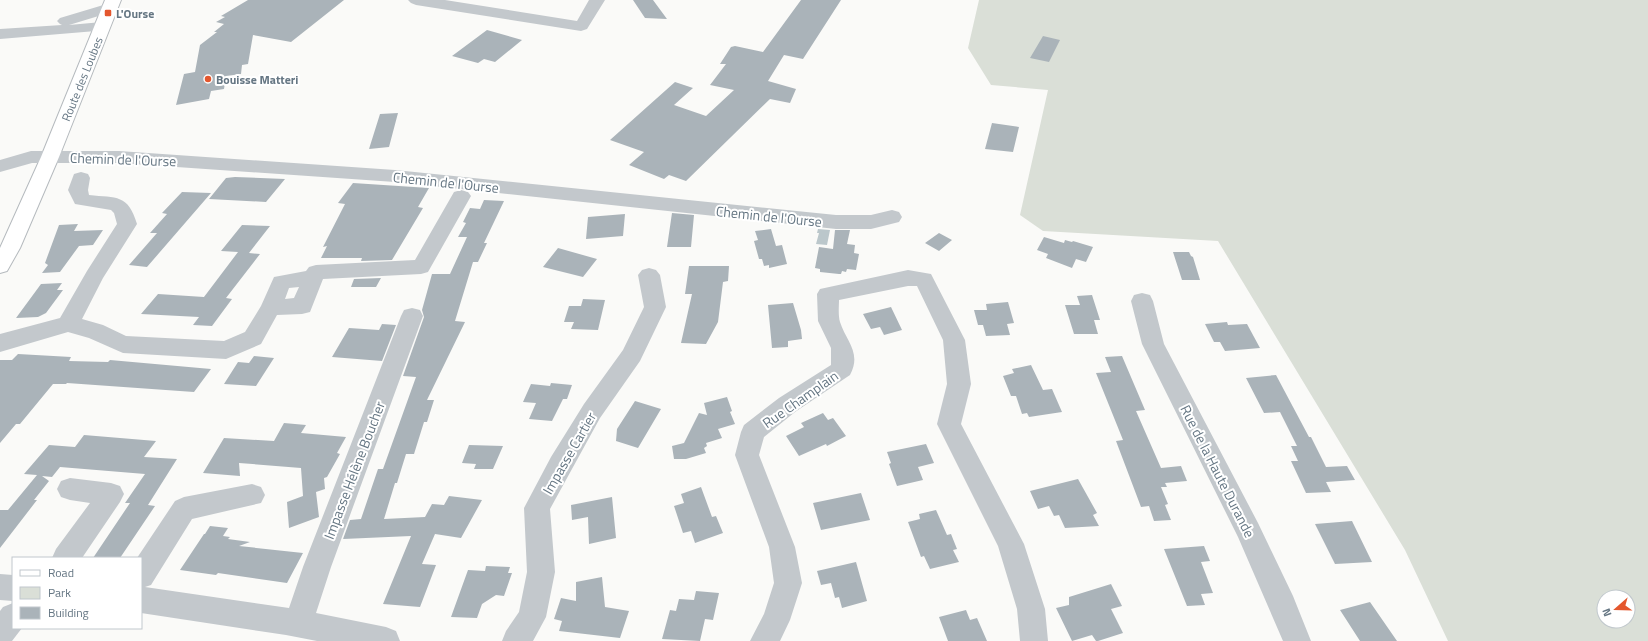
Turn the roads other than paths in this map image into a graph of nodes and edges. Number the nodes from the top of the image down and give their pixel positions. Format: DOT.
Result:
graph roads {
  1 [pos="416,0"];
  2 [pos="597,0"];
  3 [pos="112,4"];
  4 [pos="102,27"];
  5 [pos="24,32"];
  6 [pos="0,34"];
  7 [pos="50,157"];
  8 [pos="0,166"];
  9 [pos="81,178"];
  10 [pos="461,196"];
  11 [pos="892,217"];
  12 [pos="0,266"];
  13 [pos="649,275"];
  14 [pos="1142,301"];
  15 [pos="412,316"];
  16 [pos="68,324"];
  17 [pos="0,343"];
  18 [pos="70,489"];
  19 [pos="252,495"];
  20 [pos="67,557"];
  21 [pos="142,574"];
  22 [pos="0,587"];
  23 [pos="12,588"];
  24 [pos="142,600"];
  25 [pos="12,618"];
  26 [pos="298,624"];
  27 [pos="0,634"];
  28 [pos="386,641"];
  29 [pos="516,641"];
  30 [pos="764,641"];
  31 [pos="1034,641"];
  32 [pos="1297,641"];
  1 -- 2 [label="street"];
  3 -- 4 [label="main road, Route des Loubes"];
  3 -- 5 [label="street"];
  4 -- 5 [label="street"];
  4 -- 7 [label="main road, Route des Loubes"];
  5 -- 6 [label="street"];
  7 -- 8 [label="street, Chemin de l'Ourse"];
  7 -- 11 [label="street, Chemin de l'Ourse"];
  7 -- 12 [label="main road, Route des Loubes"];
  9 -- 16 [label="street"];
  10 -- 16 [label="street"];
  13 -- 29 [label="street, Impasse Cartier"];
  14 -- 32 [label="street, Rue de la Haute Durande"];
  15 -- 26 [label="street, Impasse Hélène Boucher"];
  16 -- 17 [label="street"];
  18 -- 20 [label="street"];
  19 -- 21 [label="street"];
  22 -- 23 [label="street"];
  24 -- 26 [label="street"];
  25 -- 27 [label="street"];
  26 -- 28 [label="street"];
  30 -- 31 [label="street, Rue Champlain"];
}
